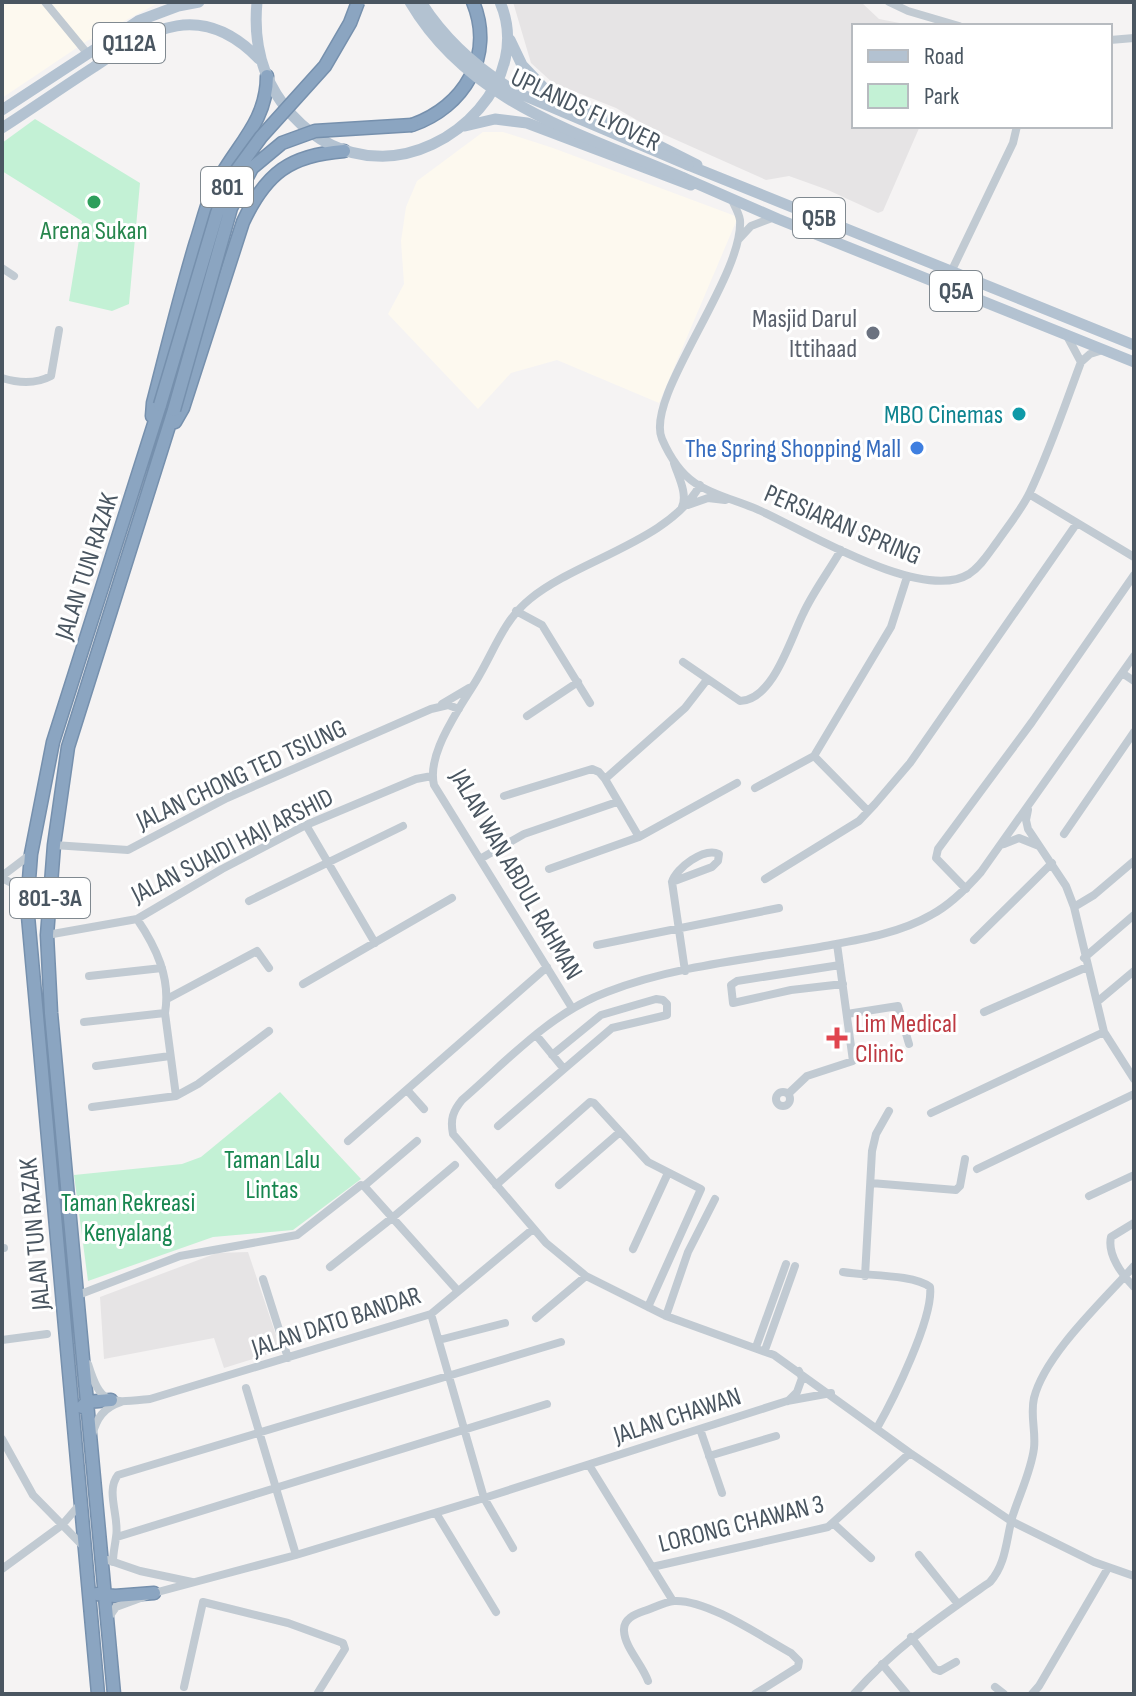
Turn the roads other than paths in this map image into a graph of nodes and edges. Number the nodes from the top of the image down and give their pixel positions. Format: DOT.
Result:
graph roads {
  1 [pos="45,2"];
  2 [pos="167,2"];
  3 [pos="196,2"];
  4 [pos="257,2"];
  5 [pos="358,2"];
  6 [pos="410,2"];
  7 [pos="421,2"];
  8 [pos="473,2"];
  9 [pos="889,2"];
  10 [pos="502,5"];
  11 [pos="157,13"];
  12 [pos="952,24"];
  13 [pos="507,32"];
  14 [pos="1134,38"];
  15 [pos="1112,40"];
  16 [pos="87,53"];
  17 [pos="262,62"];
  18 [pos="267,76"];
  19 [pos="2,110"];
  20 [pos="2,128"];
  21 [pos="460,128"];
  22 [pos="1017,128"];
  23 [pos="344,151"];
  24 [pos="712,174"];
  25 [pos="707,188"];
  26 [pos="731,198"];
  27 [pos="778,219"];
  28 [pos="738,241"];
  29 [pos="2,268"];
  30 [pos="951,272"];
  31 [pos="14,276"];
  32 [pos="59,330"];
  33 [pos="1067,336"];
  34 [pos="1134,345"];
  35 [pos="1104,350"];
  36 [pos="1081,362"];
  37 [pos="1134,362"];
  38 [pos="2,378"];
  39 [pos="174,410"];
  40 [pos="151,435"];
  41 [pos="164,443"];
  42 [pos="673,459"];
  43 [pos="700,485"];
  44 [pos="1029,494"];
  45 [pos="737,501"];
  46 [pos="688,505"];
  47 [pos="680,511"];
  48 [pos="1077,523"];
  49 [pos="841,550"];
  50 [pos="1134,557"];
  51 [pos="1134,575"];
  52 [pos="907,577"];
  53 [pos="516,611"];
  54 [pos="1134,656"];
  55 [pos="683,662"];
  56 [pos="1122,673"];
  57 [pos="706,681"];
  58 [pos="1134,681"];
  59 [pos="578,682"];
  60 [pos="473,685"];
  61 [pos="590,703"];
  62 [pos="438,706"];
  63 [pos="457,712"];
  64 [pos="527,716"];
  65 [pos="1134,732"];
  66 [pos="814,756"];
  67 [pos="432,776"];
  68 [pos="605,779"];
  69 [pos="737,783"];
  70 [pos="755,788"];
  71 [pos="504,796"];
  72 [pos="617,802"];
  73 [pos="1028,806"];
  74 [pos="868,811"];
  75 [pos="306,825"];
  76 [pos="403,826"];
  77 [pos="1064,834"];
  78 [pos="639,837"];
  79 [pos="54,845"];
  80 [pos="1000,846"];
  81 [pos="1043,849"];
  82 [pos="31,854"];
  83 [pos="480,859"];
  84 [pos="1134,861"];
  85 [pos="326,862"];
  86 [pos="1052,863"];
  87 [pos="549,869"];
  88 [pos="2,877"];
  89 [pos="765,879"];
  90 [pos="672,882"];
  91 [pos="966,889"];
  92 [pos="452,898"];
  93 [pos="249,901"];
  94 [pos="27,905"];
  95 [pos="1074,907"];
  96 [pos="779,908"];
  97 [pos="1134,915"];
  98 [pos="137,919"];
  99 [pos="677,928"];
  100 [pos="47,935"];
  101 [pos="974,940"];
  102 [pos="375,943"];
  103 [pos="837,944"];
  104 [pos="597,945"];
  105 [pos="1085,962"];
  106 [pos="840,965"];
  107 [pos="547,967"];
  108 [pos="162,968"];
  109 [pos="269,968"];
  110 [pos="685,971"];
  111 [pos="1134,971"];
  112 [pos="89,976"];
  113 [pos="303,984"];
  114 [pos="843,984"];
  115 [pos="167,999"];
  116 [pos="1097,1002"];
  117 [pos="572,1008"];
  118 [pos="984,1012"];
  119 [pos="165,1013"];
  120 [pos="847,1014"];
  121 [pos="84,1022"];
  122 [pos="269,1031"];
  123 [pos="1104,1032"];
  124 [pos="536,1035"];
  125 [pos="909,1044"];
  126 [pos="552,1055"];
  127 [pos="170,1056"];
  128 [pos="1130,1065"];
  129 [pos="96,1066"];
  130 [pos="564,1069"];
  131 [pos="1134,1079"];
  132 [pos="407,1090"];
  133 [pos="788,1094"];
  134 [pos="1134,1094"];
  135 [pos="176,1096"];
  136 [pos="92,1107"];
  137 [pos="424,1109"];
  138 [pos="889,1111"];
  139 [pos="931,1113"];
  140 [pos="498,1126"];
  141 [pos="620,1132"];
  142 [pos="348,1141"];
  143 [pos="417,1141"];
  144 [pos="965,1159"];
  145 [pos="455,1165"];
  146 [pos="977,1169"];
  147 [pos="668,1173"];
  148 [pos="1134,1175"];
  149 [pos="871,1183"];
  150 [pos="496,1185"];
  151 [pos="559,1185"];
  152 [pos="364,1186"];
  153 [pos="1089,1196"];
  154 [pos="715,1199"];
  155 [pos="392,1218"];
  156 [pos="1134,1223"];
  157 [pos="533,1229"];
  158 [pos="633,1249"];
  159 [pos="791,1265"];
  160 [pos="1134,1266"];
  161 [pos="330,1267"];
  162 [pos="843,1272"];
  163 [pos="586,1276"];
  164 [pos="865,1276"];
  165 [pos="1124,1277"];
  166 [pos="263,1279"];
  167 [pos="1134,1287"];
  168 [pos="458,1291"];
  169 [pos="78,1295"];
  170 [pos="648,1307"];
  171 [pos="431,1314"];
  172 [pos="666,1316"];
  173 [pos="536,1318"];
  174 [pos="505,1323"];
  175 [pos="47,1334"];
  176 [pos="2,1340"];
  177 [pos="439,1340"];
  178 [pos="561,1342"];
  179 [pos="82,1346"];
  180 [pos="760,1349"];
  181 [pos="288,1358"];
  182 [pos="798,1370"];
  183 [pos="451,1376"];
  184 [pos="246,1388"];
  185 [pos="831,1393"];
  186 [pos="111,1400"];
  187 [pos="125,1401"];
  188 [pos="787,1401"];
  189 [pos="87,1402"];
  190 [pos="547,1404"];
  191 [pos="877,1428"];
  192 [pos="700,1429"];
  193 [pos="260,1432"];
  194 [pos="464,1432"];
  195 [pos="776,1436"];
  196 [pos="2,1439"];
  197 [pos="91,1440"];
  198 [pos="910,1453"];
  199 [pos="709,1456"];
  200 [pos="589,1465"];
  201 [pos="277,1486"];
  202 [pos="722,1493"];
  203 [pos="484,1498"];
  204 [pos="81,1502"];
  205 [pos="436,1513"];
  206 [pos="1011,1521"];
  207 [pos="834,1524"];
  208 [pos="62,1525"];
  209 [pos="84,1525"];
  210 [pos="117,1537"];
  211 [pos="86,1548"];
  212 [pos="513,1548"];
  213 [pos="296,1555"];
  214 [pos="919,1555"];
  215 [pos="871,1558"];
  216 [pos="107,1560"];
  217 [pos="652,1567"];
  218 [pos="1108,1568"];
  219 [pos="2,1569"];
  220 [pos="162,1576"];
  221 [pos="1134,1576"];
  222 [pos="89,1583"];
  223 [pos="196,1583"];
  224 [pos="158,1592"];
  225 [pos="105,1596"];
  226 [pos="673,1601"];
  227 [pos="203,1602"];
  228 [pos="958,1604"];
  229 [pos="496,1612"];
  230 [pos="106,1621"];
  231 [pos="911,1637"];
  232 [pos="956,1662"];
  233 [pos="882,1664"];
  234 [pos="648,1681"];
  235 [pos="184,1687"];
  236 [pos="995,1687"];
  237 [pos="98,1694"];
  238 [pos="114,1694"];
  239 [pos="317,1694"];
  240 [pos="755,1694"];
  241 [pos="854,1694"];
  242 [pos="907,1694"];
  243 [pos="1004,1694"];
  244 [pos="1032,1694"];
  1 -- 16 [label="street"];
  2 -- 11 [label="street"];
  3 -- 11 [label="main road"];
  4 -- 17 [label="main road"];
  5 -- 40 [label="highway, JALAN TUN RAZAK / 801, bridge"];
  6 -- 25 [label="main road, UPLANDS FLYOVER / Q5A, bridge"];
  7 -- 24 [label="main road, UPLANDS FLYOVER / Q5B, bridge"];
  8 -- 39 [label="highway, UPLANDS FLYOVER / 801, bridge"];
  9 -- 12 [label="street"];
  10 -- 13 [label="main road"];
  11 -- 16 [label="main road"];
  13 -- 21 [label="main road"];
  13 -- 24 [label="main road, Q5B"];
  14 -- 15 [label="street"];
  16 -- 19 [label="main road"];
  17 -- 18 [label="main road"];
  17 -- 20 [label="main road, Q112A"];
  18 -- 23 [label="main road"];
  18 -- 40 [label="highway"];
  21 -- 23 [label="main road"];
  21 -- 25 [label="main road, Q5A"];
  22 -- 30 [label="street"];
  23 -- 41 [label="highway"];
  24 -- 30 [label="main road, Q5B"];
  25 -- 26 [label="main road, Q5A"];
  26 -- 27 [label="main road, Q5A"];
  26 -- 28 [label="street"];
  27 -- 28 [label="street"];
  27 -- 33 [label="main road, Q5A"];
  28 -- 42 [label="street"];
  29 -- 31 [label="street"];
  30 -- 34 [label="main road, Q5B"];
  32 -- 38 [label="street"];
  33 -- 35 [label="main road, Q5A"];
  33 -- 36 [label="street"];
  35 -- 36 [label="street"];
  35 -- 37 [label="main road, Q5A"];
  36 -- 44 [label="street, PERSIARAN SPRING"];
  39 -- 41 [label="highway, JALAN TUN RAZAK / 801-3A"];
  40 -- 82 [label="highway, JALAN TUN RAZAK"];
  41 -- 79 [label="highway, JALAN TUN RAZAK / 801-3A"];
  42 -- 43 [label="street"];
  42 -- 47 [label="street"];
  43 -- 45 [label="street, PERSIARAN SPRING"];
  43 -- 46 [label="street, JALAN WAN ABDUL RAHMAN"];
  44 -- 48 [label="street"];
  44 -- 52 [label="street, PERSIARAN SPRING"];
  45 -- 46 [label="street"];
  45 -- 49 [label="street, PERSIARAN SPRING"];
  46 -- 47 [label="street, JALAN WAN ABDUL RAHMAN"];
  47 -- 53 [label="street, JALAN WAN ABDUL RAHMAN"];
  48 -- 50 [label="street"];
  48 -- 74 [label="street"];
  49 -- 52 [label="street, PERSIARAN SPRING"];
  49 -- 57 [label="street"];
  51 -- 91 [label="street"];
  52 -- 66 [label="street"];
  53 -- 59 [label="street"];
  53 -- 60 [label="street, JALAN WAN ABDUL RAHMAN"];
  54 -- 56 [label="street"];
  55 -- 57 [label="street"];
  56 -- 58 [label="street"];
  56 -- 73 [label="street"];
  57 -- 68 [label="street"];
  59 -- 61 [label="street"];
  59 -- 64 [label="street"];
  60 -- 62 [label="street, JALAN CHONG TED TSIUNG"];
  60 -- 63 [label="street, JALAN WAN ABDUL RAHMAN"];
  62 -- 63 [label="street"];
  62 -- 79 [label="street, JALAN CHONG TED TSIUNG"];
  63 -- 67 [label="street, JALAN WAN ABDUL RAHMAN"];
  65 -- 77 [label="street"];
  66 -- 70 [label="street"];
  66 -- 74 [label="street"];
  67 -- 75 [label="street, JALAN SUAIDI HAJI ARSHID"];
  67 -- 83 [label="street, JALAN WAN ABDUL RAHMAN"];
  68 -- 71 [label="street"];
  68 -- 72 [label="street"];
  69 -- 78 [label="street"];
  72 -- 78 [label="street"];
  72 -- 83 [label="street"];
  73 -- 80 [label="street"];
  73 -- 81 [label="street"];
  74 -- 89 [label="street"];
  75 -- 85 [label="street"];
  75 -- 98 [label="street, JALAN SUAIDI HAJI ARSHID"];
  76 -- 85 [label="street"];
  78 -- 87 [label="street"];
  79 -- 100 [label="highway, JALAN TUN RAZAK / 801-3A"];
  80 -- 81 [label="street"];
  80 -- 91 [label="street"];
  81 -- 86 [label="street"];
  82 -- 88 [label="street"];
  82 -- 94 [label="highway, JALAN TUN RAZAK"];
  83 -- 107 [label="street, JALAN WAN ABDUL RAHMAN"];
  84 -- 95 [label="street"];
  85 -- 93 [label="street"];
  85 -- 102 [label="street"];
  86 -- 95 [label="street"];
  86 -- 101 [label="street"];
  88 -- 94 [label="street"];
  90 -- 90 [label="street"];
  90 -- 99 [label="street"];
  91 -- 103 [label="street"];
  92 -- 102 [label="street"];
  94 -- 204 [label="highway, JALAN TUN RAZAK"];
  95 -- 105 [label="street"];
  96 -- 99 [label="street"];
  97 -- 105 [label="street"];
  98 -- 100 [label="street, JALAN SUAIDI HAJI ARSHID"];
  98 -- 108 [label="street"];
  99 -- 104 [label="street"];
  99 -- 110 [label="street"];
  100 -- 169 [label="highway, JALAN TUN RAZAK / 801-3A"];
  102 -- 113 [label="street"];
  103 -- 106 [label="street"];
  103 -- 110 [label="street"];
  105 -- 116 [label="street"];
  105 -- 118 [label="street"];
  106 -- 114 [label="street"];
  106 -- 114 [label="street"];
  107 -- 117 [label="street, JALAN WAN ABDUL RAHMAN"];
  107 -- 132 [label="street"];
  108 -- 112 [label="street"];
  108 -- 115 [label="street"];
  109 -- 115 [label="street"];
  110 -- 117 [label="street"];
  111 -- 116 [label="street"];
  114 -- 120 [label="street"];
  115 -- 119 [label="street"];
  116 -- 123 [label="street"];
  117 -- 124 [label="street"];
  119 -- 121 [label="street"];
  119 -- 127 [label="street"];
  120 -- 125 [label="street"];
  120 -- 133 [label="street"];
  122 -- 135 [label="street"];
  123 -- 128 [label="street"];
  123 -- 139 [label="street"];
  124 -- 126 [label="street"];
  124 -- 150 [label="street"];
  126 -- 130 [label="street"];
  126 -- 130 [label="street"];
  127 -- 129 [label="street"];
  127 -- 135 [label="street"];
  128 -- 131 [label="street"];
  130 -- 140 [label="street"];
  132 -- 137 [label="street"];
  132 -- 142 [label="street"];
  134 -- 146 [label="street"];
  135 -- 136 [label="street"];
  138 -- 149 [label="street"];
  141 -- 147 [label="street"];
  141 -- 150 [label="street"];
  141 -- 151 [label="street"];
  143 -- 152 [label="street"];
  144 -- 149 [label="street"];
  145 -- 155 [label="street"];
  147 -- 158 [label="street"];
  147 -- 170 [label="street"];
  148 -- 153 [label="street"];
  149 -- 164 [label="street"];
  150 -- 157 [label="street"];
  152 -- 155 [label="street"];
  152 -- 169 [label="street"];
  154 -- 172 [label="street"];
  155 -- 161 [label="street"];
  155 -- 168 [label="street"];
  156 -- 165 [label="street"];
  157 -- 163 [label="street"];
  157 -- 168 [label="street, JALAN DATO BANDAR"];
  159 -- 180 [label="street"];
  160 -- 165 [label="street"];
  162 -- 164 [label="street"];
  163 -- 170 [label="street"];
  163 -- 173 [label="street"];
  164 -- 191 [label="street"];
  165 -- 167 [label="street"];
  165 -- 206 [label="street"];
  166 -- 181 [label="street"];
  168 -- 171 [label="street, JALAN DATO BANDAR"];
  169 -- 179 [label="highway, JALAN TUN RAZAK / 801-3A"];
  170 -- 172 [label="street"];
  171 -- 177 [label="street"];
  171 -- 181 [label="street, JALAN DATO BANDAR"];
  172 -- 180 [label="street"];
  174 -- 177 [label="street"];
  175 -- 176 [label="street"];
  177 -- 183 [label="street"];
  178 -- 183 [label="street"];
  179 -- 186 [label="street"];
  179 -- 189 [label="highway, JALAN TUN RAZAK / 801-3A"];
  180 -- 182 [label="street"];
  181 -- 187 [label="street, JALAN DATO BANDAR"];
  182 -- 185 [label="street"];
  182 -- 188 [label="street"];
  183 -- 193 [label="street"];
  183 -- 194 [label="street"];
  184 -- 193 [label="street"];
  185 -- 188 [label="street, JALAN CHAWAN"];
  185 -- 191 [label="street"];
  186 -- 187 [label="street, JALAN DATO BANDAR"];
  186 -- 189 [label="highway"];
  187 -- 197 [label="street"];
  188 -- 192 [label="street, JALAN CHAWAN"];
  189 -- 197 [label="highway, JALAN TUN RAZAK / 801-3A"];
  189 -- 209 [label="highway"];
  190 -- 194 [label="street"];
  191 -- 198 [label="street"];
  192 -- 199 [label="street"];
  192 -- 200 [label="street, JALAN CHAWAN"];
  193 -- 201 [label="street"];
  193 -- 210 [label="street"];
  194 -- 201 [label="street"];
  194 -- 203 [label="street"];
  195 -- 199 [label="street"];
  196 -- 208 [label="street"];
  197 -- 216 [label="highway, JALAN TUN RAZAK / 801-3A"];
  198 -- 206 [label="street"];
  198 -- 207 [label="street, LORONG CHAWAN 3"];
  199 -- 202 [label="street"];
  200 -- 203 [label="street, JALAN CHAWAN"];
  200 -- 217 [label="street"];
  201 -- 210 [label="street"];
  201 -- 213 [label="street"];
  203 -- 205 [label="street, JALAN CHAWAN"];
  203 -- 212 [label="street"];
  204 -- 208 [label="street"];
  204 -- 209 [label="highway, JALAN TUN RAZAK"];
  205 -- 213 [label="street, JALAN CHAWAN"];
  205 -- 229 [label="street"];
  206 -- 218 [label="street"];
  206 -- 228 [label="street"];
  207 -- 215 [label="street"];
  207 -- 217 [label="street, LORONG CHAWAN 3"];
  208 -- 211 [label="street"];
  208 -- 219 [label="street"];
  209 -- 211 [label="highway, JALAN TUN RAZAK"];
  210 -- 216 [label="street"];
  211 -- 222 [label="highway, JALAN TUN RAZAK"];
  213 -- 223 [label="street, JALAN CHAWAN"];
  214 -- 228 [label="street"];
  216 -- 220 [label="street"];
  216 -- 225 [label="highway, JALAN TUN RAZAK / 801-3A"];
  217 -- 226 [label="street"];
  218 -- 221 [label="street"];
  218 -- 244 [label="street"];
  220 -- 223 [label="street"];
  220 -- 224 [label="street"];
  222 -- 225 [label="highway"];
  222 -- 237 [label="highway, JALAN TUN RAZAK"];
  223 -- 224 [label="street, JALAN CHAWAN"];
  223 -- 227 [label="street"];
  224 -- 225 [label="highway"];
  224 -- 230 [label="street"];
  225 -- 230 [label="highway, JALAN TUN RAZAK / 801-3A"];
  226 -- 234 [label="street"];
  226 -- 240 [label="street"];
  227 -- 235 [label="street"];
  227 -- 239 [label="street"];
  228 -- 231 [label="street"];
  230 -- 238 [label="highway, JALAN TUN RAZAK / 801-3A"];
  231 -- 232 [label="street"];
  231 -- 233 [label="street"];
  233 -- 241 [label="street"];
  233 -- 242 [label="street"];
  236 -- 243 [label="street"];
}
